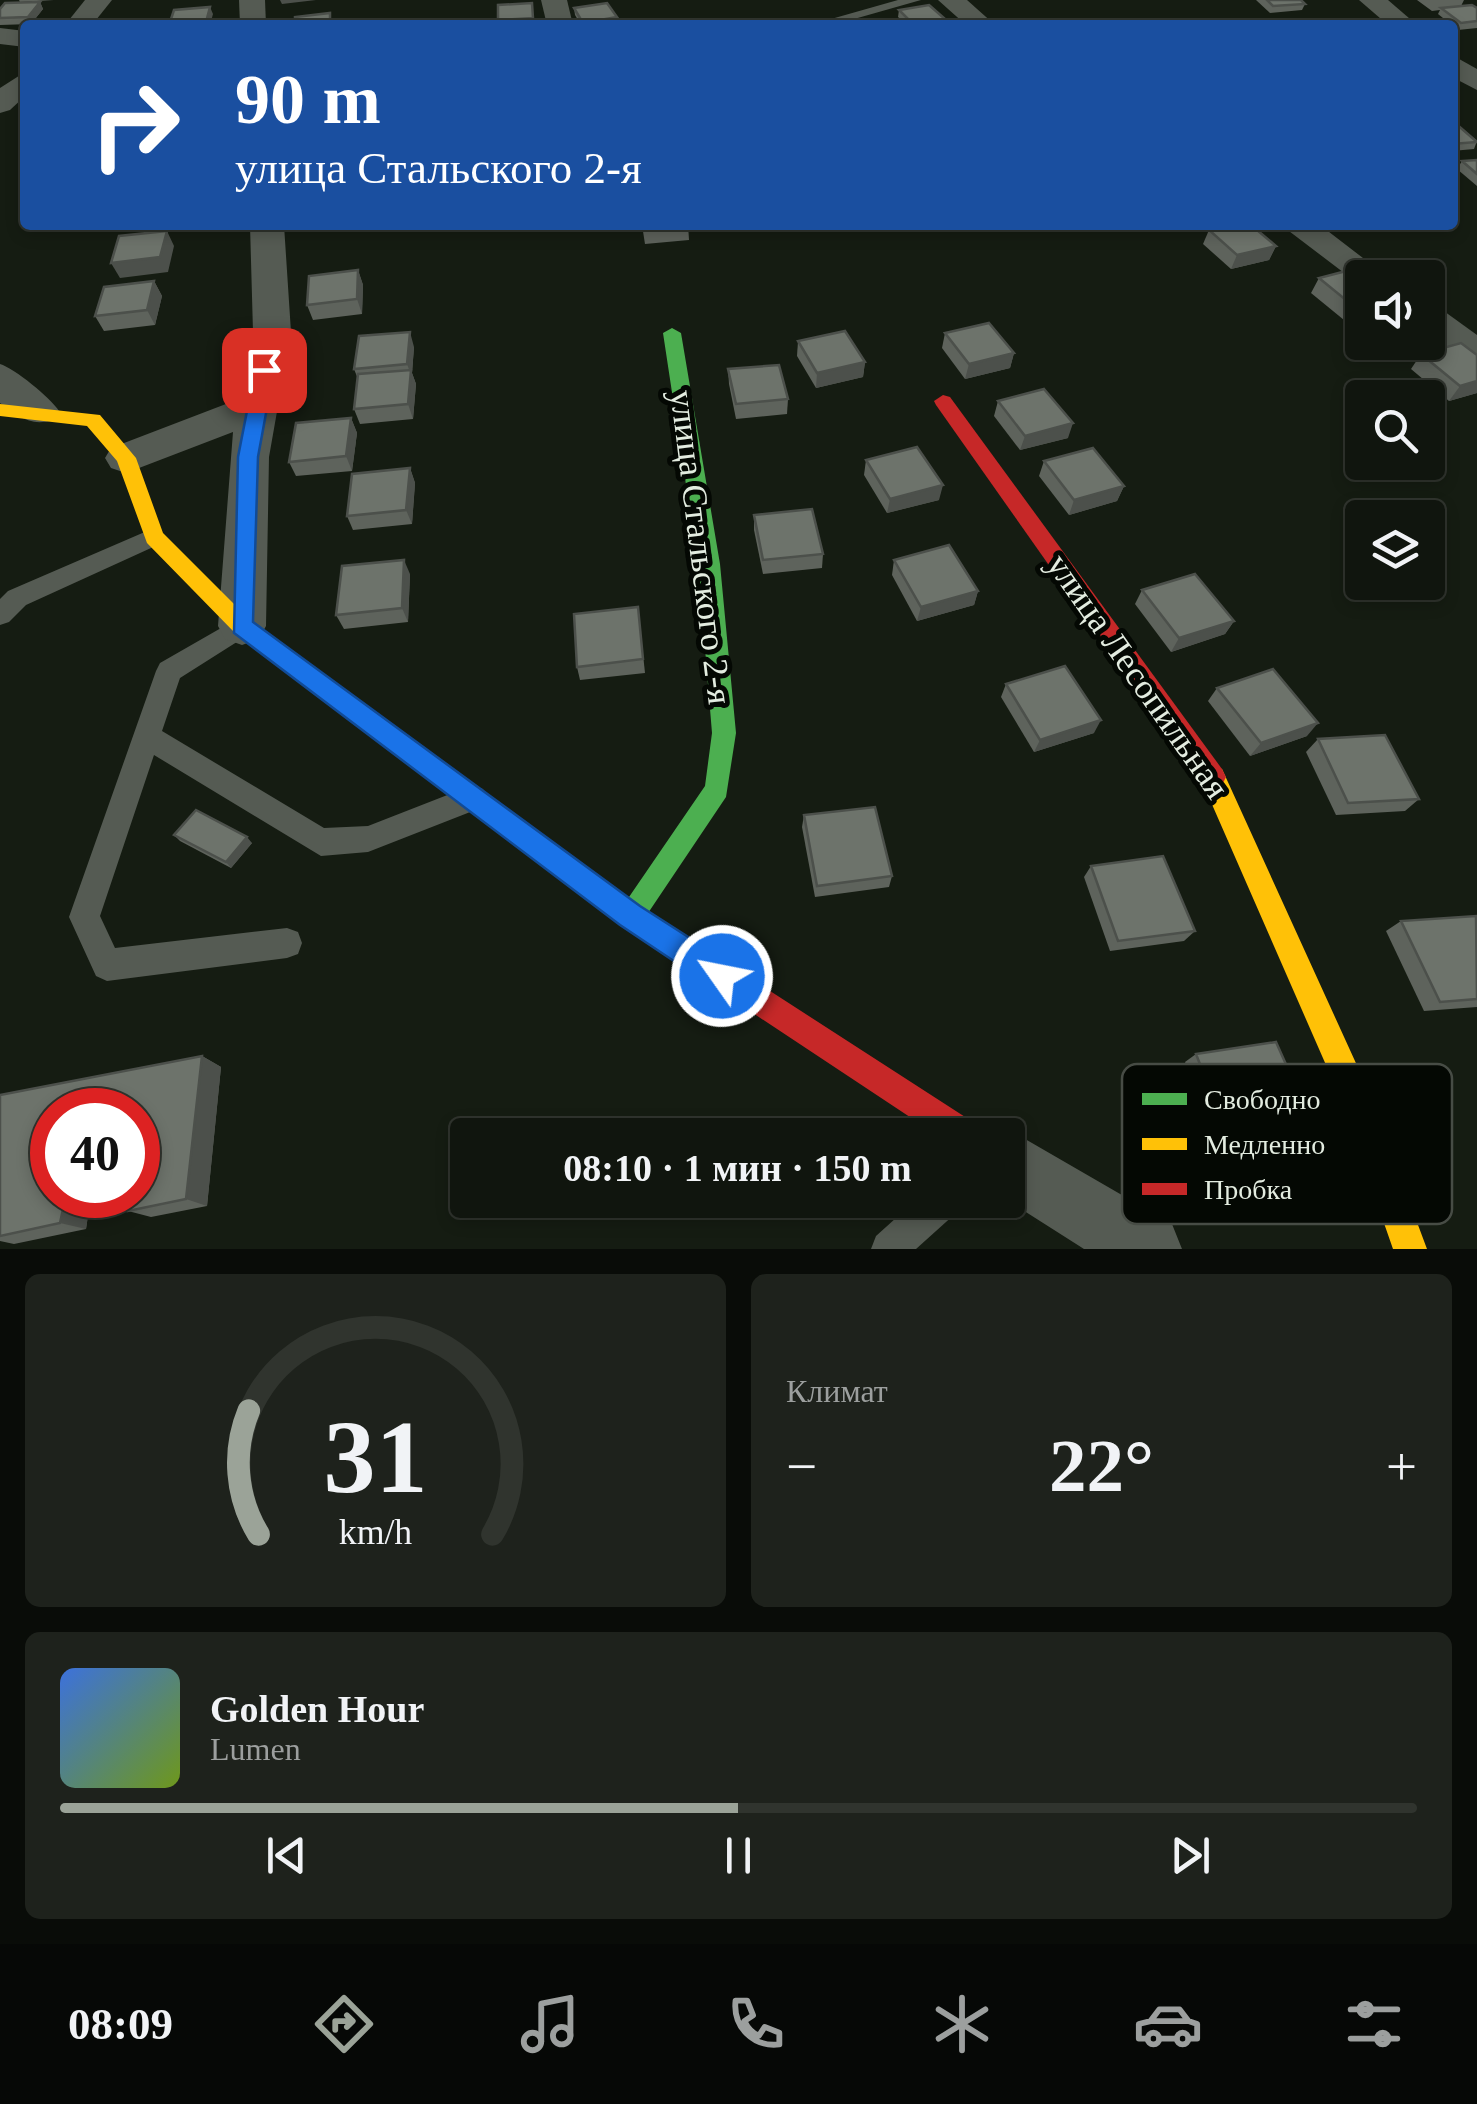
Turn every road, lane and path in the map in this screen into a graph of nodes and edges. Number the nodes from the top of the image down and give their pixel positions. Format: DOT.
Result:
graph roads {
  1 [pos="99,0"];
  2 [pos="914,0"];
  3 [pos="951,0"];
  4 [pos="1372,0"];
  5 [pos="82,20"];
  6 [pos="836,20"];
  7 [pos="976,20"];
  8 [pos="1398,20"];
  9 [pos="20,85"];
  10 [pos="0,104"];
  11 [pos="267,230"];
  12 [pos="1305,230"];
  13 [pos="1347,260"];
  14 [pos="1445,329"];
  15 [pos="672,332"];
  16 [pos="1477,353"];
  17 [pos="0,377"];
  18 [pos="943,400"];
  19 [pos="257,407"];
  20 [pos="20,411"];
  21 [pos="126,458"];
  22 [pos="154,537"];
  23 [pos="0,614"];
  24 [pos="242,626"];
  25 [pos="146,736"];
  26 [pos="473,798"];
  27 [pos="630,916"];
  28 [pos="287,943"];
  29 [pos="1341,1064"];
  30 [pos="939,1118"];
  31 [pos="1025,1173"];
  32 [pos="924,1218"];
  33 [pos="1401,1224"];
  34 [pos="890,1249"];
  35 [pos="1147,1249"];
  36 [pos="1410,1249"];
  1 -- 5 [label="street"];
  2 -- 6 [label="lane"];
  3 -- 7 [label="street"];
  4 -- 8 [label="street"];
  9 -- 10 [label="street"];
  11 -- 19 [label="street"];
  12 -- 13 [label="street"];
  14 -- 16 [label="street"];
  15 -- 27 [label="street, улица Стальского 2-я"];
  17 -- 20 [label="street"];
  18 -- 29 [label="street, улица Лесопильная"];
  19 -- 21 [label="street"];
  19 -- 24 [label="street"];
  20 -- 21 [label="street"];
  21 -- 22 [label="street"];
  22 -- 23 [label="lane"];
  22 -- 24 [label="street"];
  24 -- 25 [label="lane"];
  24 -- 26 [label="street"];
  25 -- 26 [label="lane"];
  25 -- 28 [label="lane"];
  26 -- 27 [label="street"];
  27 -- 30 [label="street"];
  31 -- 35 [label="street"];
  32 -- 34 [label="lane"];
  33 -- 36 [label="street, улица Лесопильная"];
}
